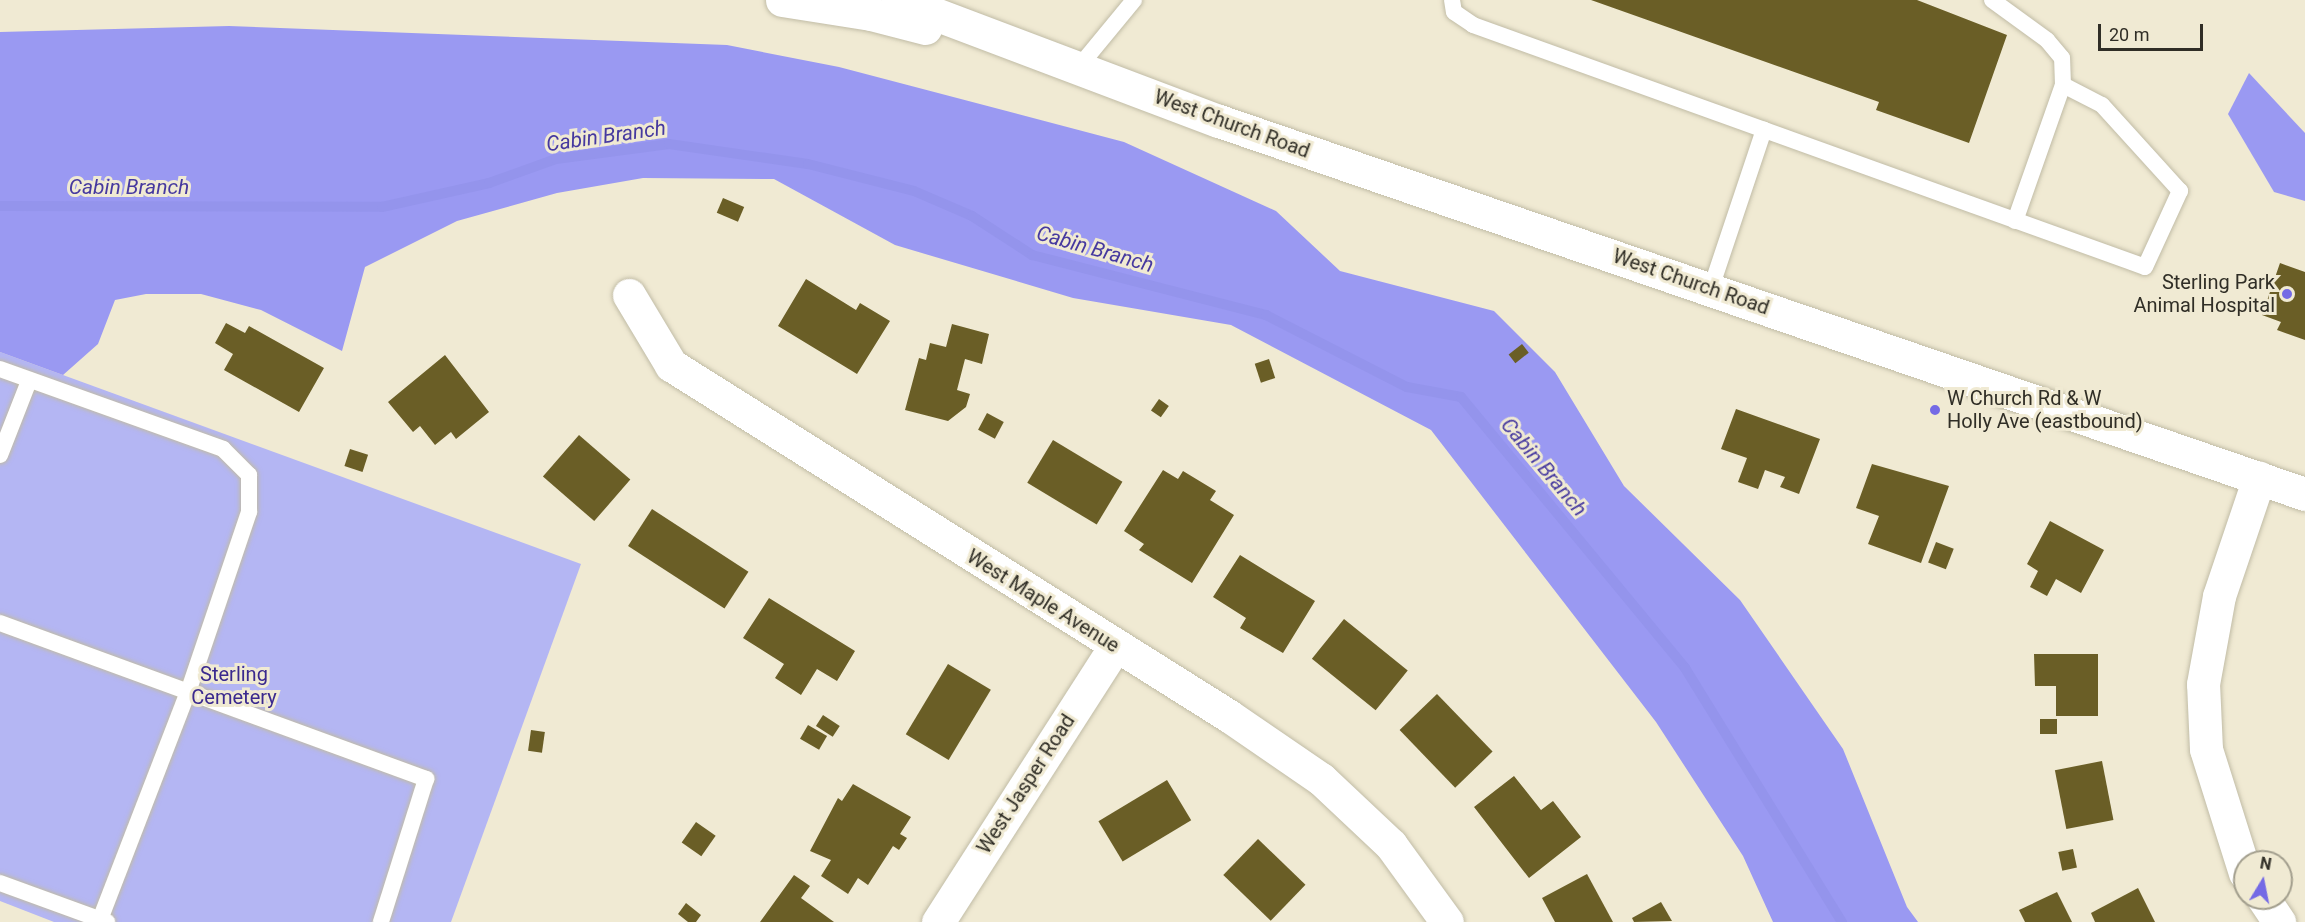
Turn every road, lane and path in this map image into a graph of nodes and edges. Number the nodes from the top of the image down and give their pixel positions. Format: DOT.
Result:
graph roads {
  1 [pos="782,0"];
  2 [pos="898,0"];
  3 [pos="1134,0"];
  4 [pos="1452,0"];
  5 [pos="1992,0"];
  6 [pos="1078,68"];
  7 [pos="2063,85"];
  8 [pos="1764,130"];
  9 [pos="2014,221"];
  10 [pos="1711,288"];
  11 [pos="629,295"];
  12 [pos="0,369"];
  13 [pos="29,381"];
  14 [pos="0,455"];
  15 [pos="2259,478"];
  16 [pos="2305,494"];
  17 [pos="0,623"];
  18 [pos="1115,646"];
  19 [pos="189,689"];
  20 [pos="2238,850"];
  21 [pos="0,883"];
  22 [pos="103,921"];
  23 [pos="381,922"];
  24 [pos="938,922"];
  25 [pos="1447,922"];
  1 -- 6 [label="street, West Church Road"];
  2 -- 6 [label="street, West Church Road"];
  3 -- 6 [label="lane"];
  4 -- 8 [label="lane"];
  5 -- 7 [label="lane"];
  6 -- 10 [label="street, West Church Road"];
  7 -- 9 [label="lane"];
  7 -- 9 [label="lane"];
  8 -- 9 [label="lane"];
  8 -- 10 [label="lane"];
  10 -- 15 [label="street, West Church Road"];
  11 -- 18 [label="street, West Maple Avenue"];
  12 -- 13 [label="lane"];
  13 -- 14 [label="lane"];
  13 -- 19 [label="lane"];
  15 -- 16 [label="street, West Church Road"];
  15 -- 20 [label="street"];
  17 -- 19 [label="lane"];
  18 -- 24 [label="street, West Jasper Road"];
  18 -- 25 [label="street, West Maple Avenue"];
  19 -- 22 [label="lane"];
  19 -- 23 [label="lane"];
  21 -- 22 [label="lane"];
}
